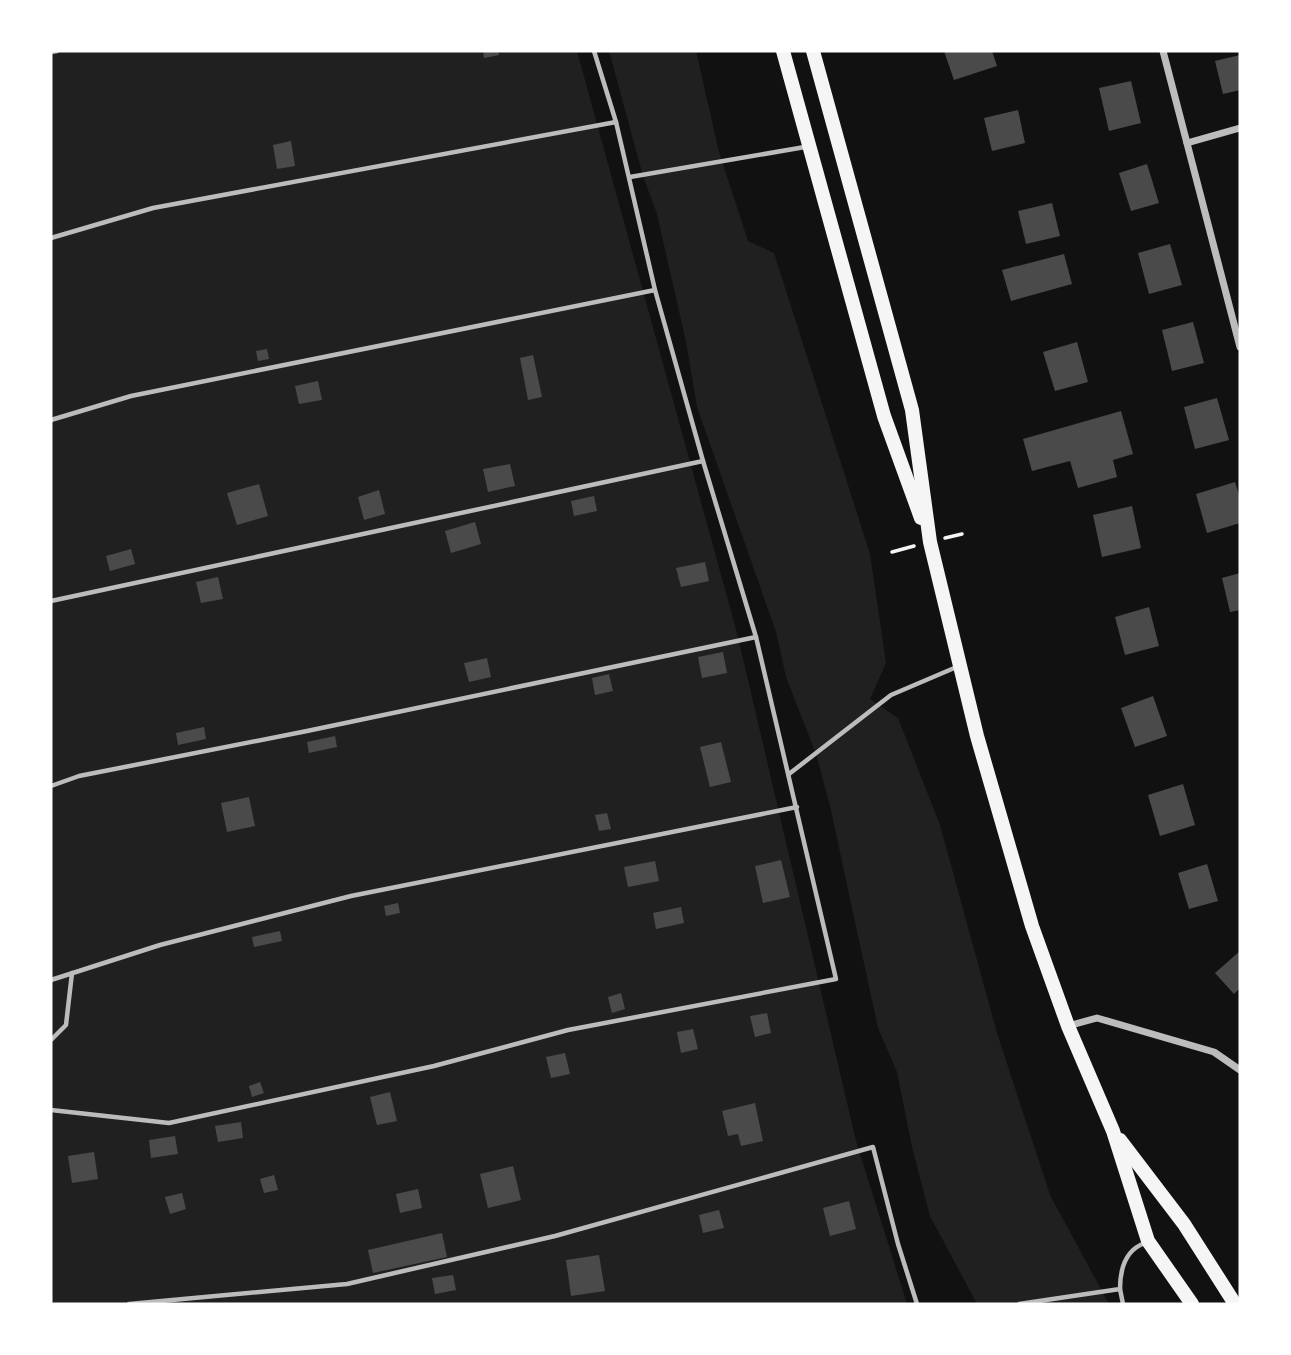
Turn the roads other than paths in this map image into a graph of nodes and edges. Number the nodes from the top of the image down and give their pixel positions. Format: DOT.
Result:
graph roads {
  1 [pos="57,51"];
  2 [pos="594,51"];
  3 [pos="783,51"];
  4 [pos="813,51"];
  5 [pos="1163,51"];
  6 [pos="51,52"];
  7 [pos="616,122"];
  8 [pos="1240,128"];
  9 [pos="1187,143"];
  10 [pos="809,146"];
  11 [pos="630,177"];
  12 [pos="51,238"];
  13 [pos="655,290"];
  14 [pos="1240,347"];
  15 [pos="51,420"];
  16 [pos="703,461"];
  17 [pos="930,542"];
  18 [pos="51,600"];
  19 [pos="756,637"];
  20 [pos="960,666"];
  21 [pos="789,774"];
  22 [pos="51,786"];
  23 [pos="797,807"];
  24 [pos="72,973"];
  25 [pos="51,980"];
  26 [pos="1068,1026"];
  27 [pos="51,1040"];
  28 [pos="1240,1070"];
  29 [pos="51,1110"];
  30 [pos="1112,1131"];
  31 [pos="1148,1241"];
  32 [pos="1120,1289"];
  33 [pos="129,1304"];
  34 [pos="917,1304"];
  35 [pos="1019,1304"];
  36 [pos="1123,1304"];
  37 [pos="1192,1304"];
  38 [pos="1235,1304"];
  1 -- 6 [label="lane"];
  2 -- 7 [label="lane"];
  3 -- 10 [label="main road"];
  4 -- 17 [label="main road"];
  5 -- 9 [label="street"];
  7 -- 11 [label="lane"];
  7 -- 12 [label="lane"];
  8 -- 9 [label="street"];
  9 -- 14 [label="street"];
  10 -- 11 [label="lane"];
  10 -- 17 [label="main road"];
  11 -- 13 [label="lane"];
  13 -- 15 [label="lane"];
  13 -- 16 [label="lane"];
  16 -- 18 [label="lane"];
  16 -- 19 [label="lane"];
  17 -- 20 [label="main road"];
  19 -- 21 [label="lane"];
  19 -- 22 [label="lane"];
  20 -- 21 [label="lane"];
  20 -- 26 [label="main road"];
  21 -- 23 [label="lane"];
  23 -- 24 [label="lane"];
  23 -- 29 [label="lane"];
  24 -- 25 [label="lane"];
  24 -- 27 [label="lane"];
  26 -- 28 [label="street"];
  26 -- 30 [label="main road"];
  30 -- 31 [label="main road"];
  30 -- 38 [label="main road"];
  31 -- 32 [label="lane"];
  31 -- 37 [label="main road"];
  32 -- 35 [label="lane"];
  32 -- 36 [label="lane"];
  33 -- 34 [label="lane"];
}
